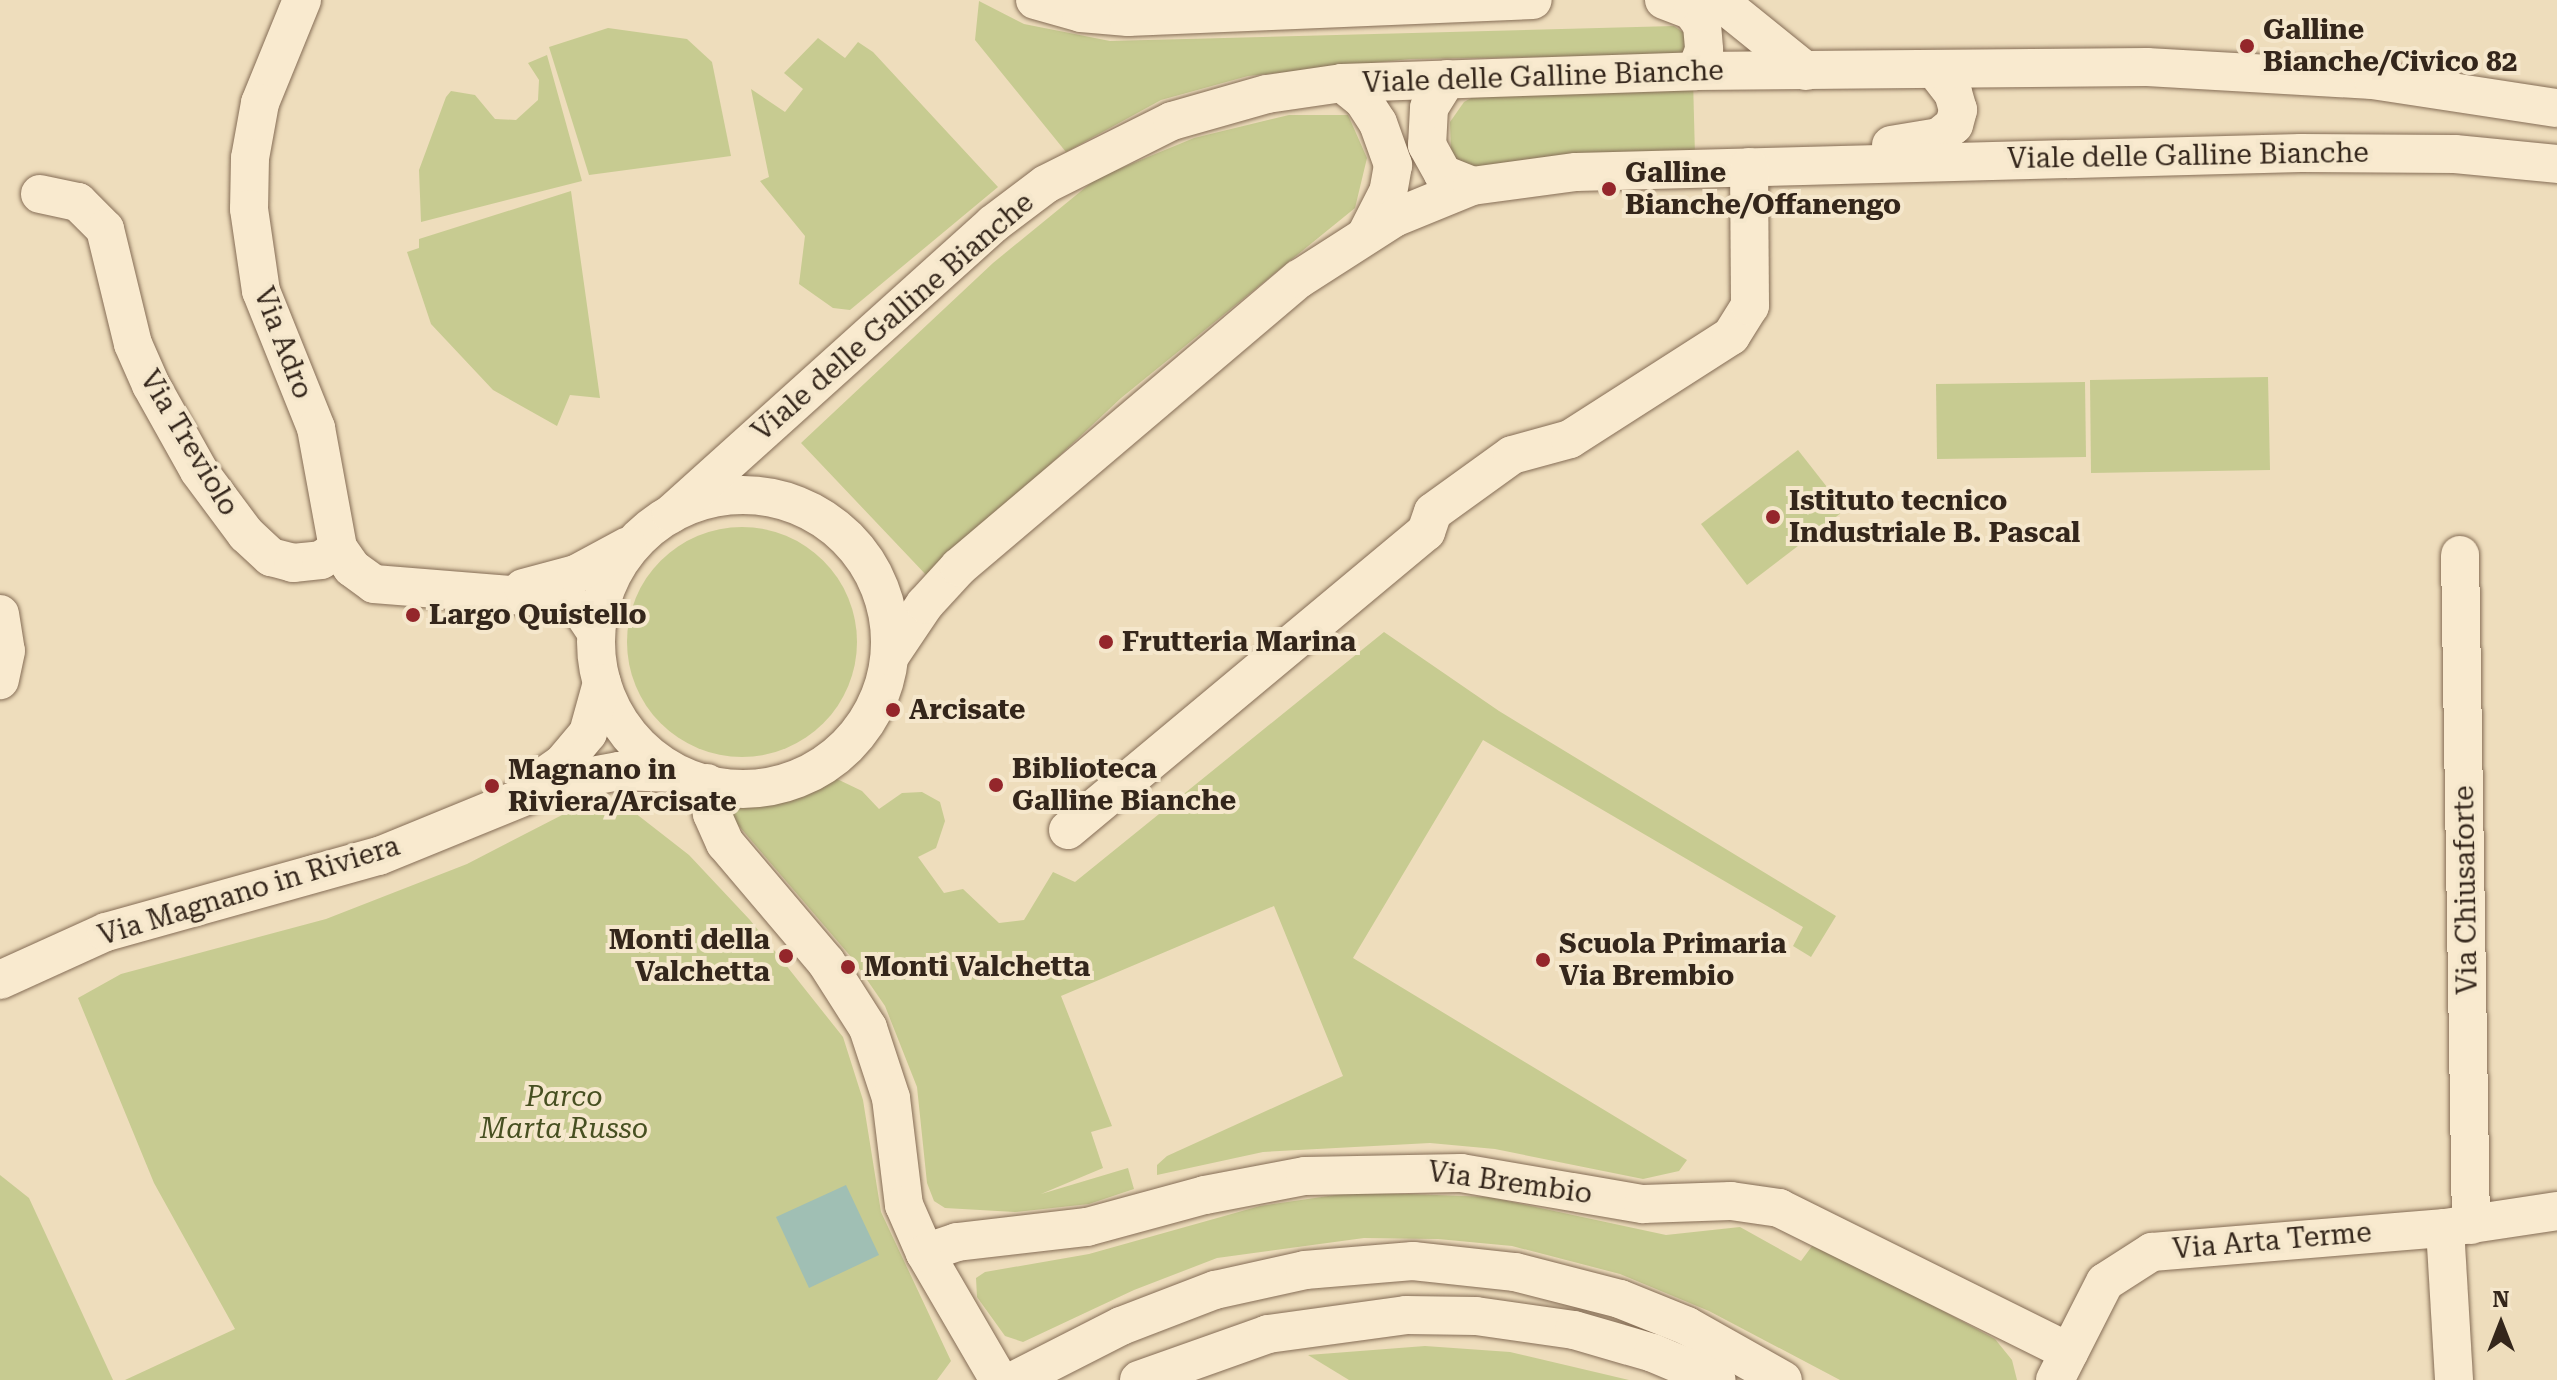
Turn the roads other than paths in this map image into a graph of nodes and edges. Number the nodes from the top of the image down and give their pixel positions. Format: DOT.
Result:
graph roads {
  1 [pos="302,0"];
  2 [pos="1035,0"];
  3 [pos="1533,0"];
  4 [pos="1664,0"];
  5 [pos="1718,0"];
  6 [pos="1457,2"];
  7 [pos="1935,70"];
  8 [pos="1696,71"];
  9 [pos="1806,71"];
  10 [pos="1447,79"];
  11 [pos="1342,83"];
  12 [pos="2557,108"];
  13 [pos="2557,164"];
  14 [pos="1825,165"];
  15 [pos="1749,167"];
  16 [pos="1472,186"];
  17 [pos="40,194"];
  18 [pos="1367,233"];
  19 [pos="671,514"];
  20 [pos="639,538"];
  21 [pos="338,548"];
  22 [pos="2460,555"];
  23 [pos="488,592"];
  24 [pos="0,614"];
  25 [pos="596,632"];
  26 [pos="890,656"];
  27 [pos="0,680"];
  28 [pos="602,683"];
  29 [pos="691,778"];
  30 [pos="499,805"];
  31 [pos="1068,830"];
  32 [pos="0,980"];
  33 [pos="2557,1211"];
  34 [pos="2458,1226"];
  35 [pos="925,1253"];
  36 [pos="2062,1366"];
  37 [pos="999,1380"];
  38 [pos="1015,1380"];
  39 [pos="1139,1380"];
  40 [pos="1717,1380"];
  41 [pos="1783,1380"];
  42 [pos="2454,1380"];
  1 -- 21 [label="street, Via Adro"];
  2 -- 6 [label="street"];
  3 -- 6 [label="street"];
  4 -- 8 [label="street"];
  5 -- 9 [label="street"];
  7 -- 9 [label="street, Viale delle Galline Bianche"];
  7 -- 12 [label="street, Viale delle Galline Bianche"];
  7 -- 14 [label="street"];
  8 -- 9 [label="street, Viale delle Galline Bianche"];
  8 -- 10 [label="street, Viale delle Galline Bianche"];
  10 -- 11 [label="street, Viale delle Galline Bianche"];
  10 -- 16 [label="street"];
  11 -- 18 [label="street"];
  11 -- 19 [label="street, Viale delle Galline Bianche"];
  13 -- 14 [label="street, Viale delle Galline Bianche"];
  14 -- 15 [label="street, Viale delle Galline Bianche"];
  15 -- 16 [label="street, Viale delle Galline Bianche"];
  15 -- 31 [label="street"];
  16 -- 18 [label="street, Viale delle Galline Bianche"];
  17 -- 21 [label="street, Via Treviolo"];
  18 -- 26 [label="street, Viale delle Galline Bianche"];
  19 -- 20 [label="street"];
  19 -- 26 [label="street"];
  20 -- 23 [label="street"];
  20 -- 25 [label="street"];
  21 -- 23 [label="street"];
  22 -- 34 [label="street, Via Chiusaforte"];
  23 -- 25 [label="street"];
  24 -- 27 [label="street"];
  25 -- 28 [label="street"];
  26 -- 29 [label="street, Via Magnano in Riviera"];
  28 -- 29 [label="street"];
  28 -- 30 [label="street, Via Magnano in Riviera"];
  29 -- 30 [label="street, Via Magnano in Riviera"];
  29 -- 35 [label="street"];
  30 -- 32 [label="street, Via Magnano in Riviera"];
  33 -- 34 [label="street, Via Arta Terme"];
  34 -- 36 [label="street, Via Arta Terme"];
  34 -- 42 [label="street, Via Chiusaforte"];
  35 -- 36 [label="street, Via Brembio"];
  35 -- 37 [label="street"];
  38 -- 41 [label="street"];
  39 -- 40 [label="street"];
}
